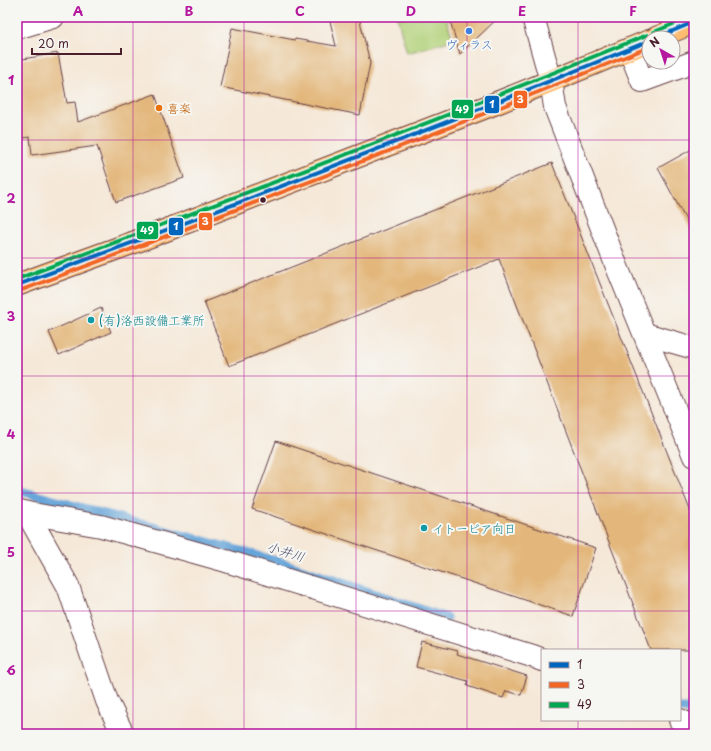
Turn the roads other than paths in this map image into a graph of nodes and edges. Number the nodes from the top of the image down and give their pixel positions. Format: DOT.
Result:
graph roads {
  1 [pos="53,17"];
  2 [pos="533,17"];
  3 [pos="694,22"];
  4 [pos="17,28"];
  5 [pos="675,30"];
  6 [pos="641,44"];
  7 [pos="629,49"];
  8 [pos="694,62"];
  9 [pos="551,82"];
  10 [pos="17,285"];
  11 [pos="645,334"];
  12 [pos="694,348"];
  13 [pos="694,456"];
  14 [pos="22,511"];
  15 [pos="541,660"];
  16 [pos="681,720"];
  17 [pos="694,723"];
  18 [pos="123,734"];
  1 -- 4 [label="street"];
  2 -- 9 [label="street"];
  3 -- 5 [label="main road"];
  6 -- 7 [label="main road"];
  7 -- 8 [label="street"];
  7 -- 9 [label="main road"];
  9 -- 10 [label="main road"];
  9 -- 11 [label="street"];
  11 -- 12 [label="street"];
  11 -- 13 [label="street"];
  14 -- 15 [label="street"];
  14 -- 18 [label="street"];
  16 -- 17 [label="street"];
}
